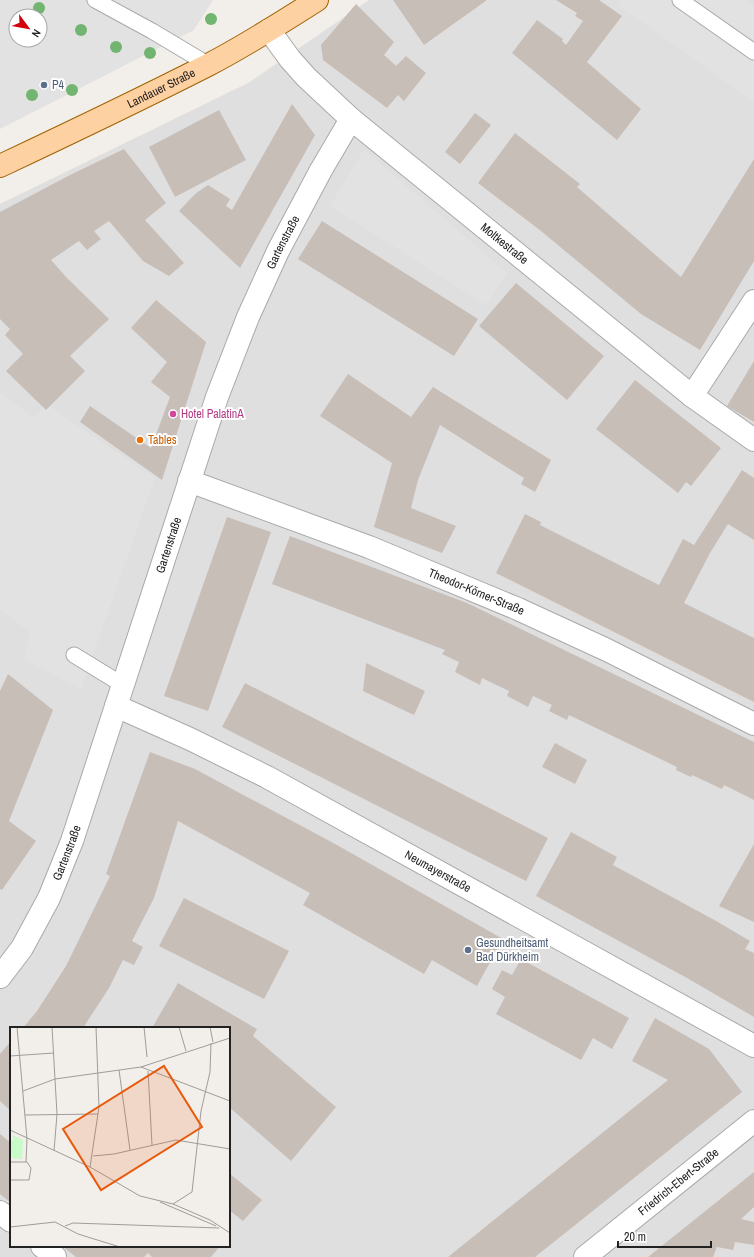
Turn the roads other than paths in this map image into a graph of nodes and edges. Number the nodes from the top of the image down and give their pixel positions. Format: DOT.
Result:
graph roads {
  1 [pos="95,0"];
  2 [pos="317,0"];
  3 [pos="680,0"];
  4 [pos="269,30"];
  5 [pos="754,52"];
  6 [pos="208,65"];
  7 [pos="351,119"];
  8 [pos="0,166"];
  9 [pos="754,301"];
  10 [pos="692,396"];
  11 [pos="754,440"];
  12 [pos="189,481"];
  13 [pos="74,655"];
  14 [pos="123,685"];
  15 [pos="116,706"];
  16 [pos="754,724"];
  17 [pos="0,977"];
  18 [pos="754,1046"];
  19 [pos="754,1121"];
  20 [pos="0,1212"];
  21 [pos="10,1220"];
  22 [pos="43,1247"];
  23 [pos="55,1257"];
  24 [pos="585,1257"];
  1 -- 6 [label="lane"];
  2 -- 4 [label="main road, Landauer Straße"];
  3 -- 5 [label="lane"];
  4 -- 6 [label="main road, Landauer Straße"];
  4 -- 7 [label="street, Moltkestraße"];
  6 -- 8 [label="main road, Landauer Straße"];
  7 -- 10 [label="street, Moltkestraße"];
  7 -- 12 [label="street, Gartenstraße"];
  9 -- 10 [label="street"];
  10 -- 11 [label="street, Moltkestraße"];
  12 -- 14 [label="street, Gartenstraße"];
  12 -- 16 [label="street, Theodor-Körner-Straße"];
  13 -- 14 [label="lane"];
  14 -- 15 [label="street, Gartenstraße"];
  15 -- 17 [label="street, Gartenstraße"];
  15 -- 18 [label="street, Neumayerstraße"];
  19 -- 24 [label="street, Friedrich-Ebert-Straße"];
  20 -- 21 [label="street"];
  22 -- 23 [label="street"];
}
